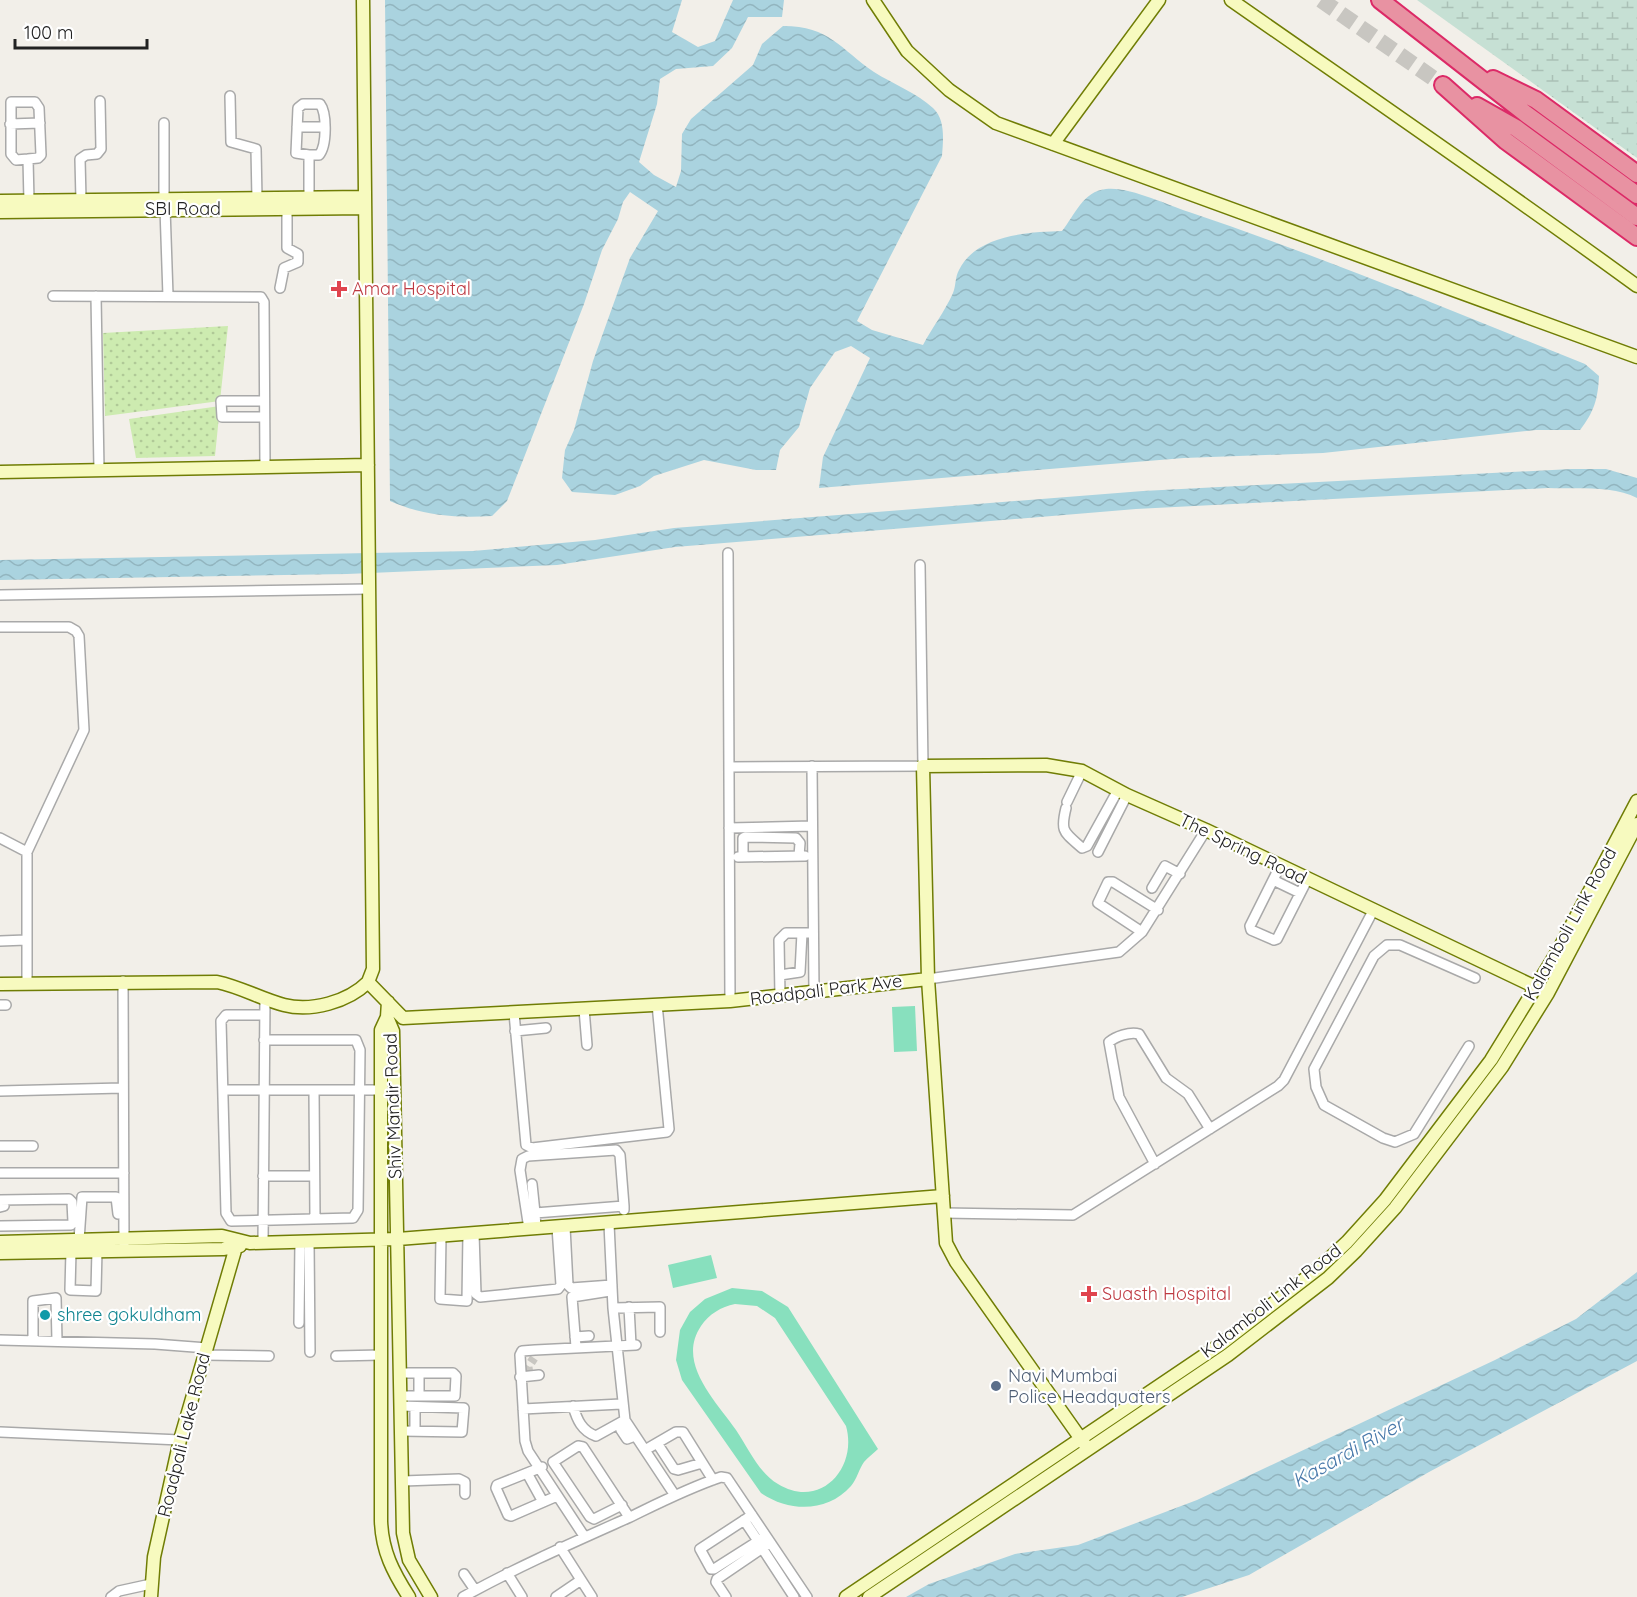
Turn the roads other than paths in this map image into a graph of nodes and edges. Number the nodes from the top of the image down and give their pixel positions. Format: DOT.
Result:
graph roads {
  1 [pos="363,0"];
  2 [pos="873,0"];
  3 [pos="1159,0"];
  4 [pos="1232,0"];
  5 [pos="1380,0"];
  6 [pos="1461,62"];
  7 [pos="230,96"];
  8 [pos="100,101"];
  9 [pos="40,123"];
  10 [pos="164,123"];
  11 [pos="10,124"];
  12 [pos="297,127"];
  13 [pos="324,128"];
  14 [pos="1053,144"];
  15 [pos="309,155"];
  16 [pos="28,159"];
  17 [pos="1637,174"];
  18 [pos="1637,195"];
  19 [pos="309,198"];
  20 [pos="257,199"];
  21 [pos="81,200"];
  22 [pos="0,201"];
  23 [pos="29,201"];
  24 [pos="365,203"];
  25 [pos="164,204"];
  26 [pos="287,208"];
  27 [pos="0,212"];
  28 [pos="1637,217"];
  29 [pos="1637,237"];
  30 [pos="1637,286"];
  31 [pos="280,288"];
  32 [pos="53,296"];
  33 [pos="96,296"];
  34 [pos="168,296"];
  35 [pos="1637,357"];
  36 [pos="252,401"];
  37 [pos="264,401"];
  38 [pos="252,417"];
  39 [pos="264,417"];
  40 [pos="368,465"];
  41 [pos="265,466"];
  42 [pos="99,470"];
  43 [pos="0,472"];
  44 [pos="728,553"];
  45 [pos="920,565"];
  46 [pos="369,586"];
  47 [pos="0,595"];
  48 [pos="0,627"];
  49 [pos="812,766"];
  50 [pos="923,766"];
  51 [pos="729,767"];
  52 [pos="1082,771"];
  53 [pos="1122,792"];
  54 [pos="1637,801"];
  55 [pos="1637,825"];
  56 [pos="812,826"];
  57 [pos="729,828"];
  58 [pos="1206,830"];
  59 [pos="0,838"];
  60 [pos="27,852"];
  61 [pos="1098,852"];
  62 [pos="799,856"];
  63 [pos="812,856"];
  64 [pos="729,857"];
  65 [pos="743,857"];
  66 [pos="1280,866"];
  67 [pos="1180,874"];
  68 [pos="1273,880"];
  69 [pos="1307,880"];
  70 [pos="1300,893"];
  71 [pos="1166,897"];
  72 [pos="1158,909"];
  73 [pos="1374,909"];
  74 [pos="1410,927"];
  75 [pos="1142,932"];
  76 [pos="802,933"];
  77 [pos="813,933"];
  78 [pos="26,940"];
  79 [pos="0,941"];
  80 [pos="1400,945"];
  81 [pos="1450,945"];
  82 [pos="1442,961"];
  83 [pos="780,975"];
  84 [pos="1475,978"];
  85 [pos="928,979"];
  86 [pos="123,981"];
  87 [pos="368,982"];
  88 [pos="27,983"];
  89 [pos="0,984"];
  90 [pos="1536,987"];
  91 [pos="814,992"];
  92 [pos="1548,993"];
  93 [pos="780,996"];
  94 [pos="265,998"];
  95 [pos="730,1001"];
  96 [pos="388,1002"];
  97 [pos="657,1004"];
  98 [pos="584,1009"];
  99 [pos="514,1012"];
  100 [pos="264,1015"];
  101 [pos="387,1017"];
  102 [pos="546,1028"];
  103 [pos="515,1031"];
  104 [pos="264,1040"];
  105 [pos="587,1045"];
  106 [pos="1469,1046"];
  107 [pos="122,1088"];
  108 [pos="0,1090"];
  109 [pos="223,1090"];
  110 [pos="264,1090"];
  111 [pos="314,1090"];
  112 [pos="360,1090"];
  113 [pos="381,1090"];
  114 [pos="1210,1129"];
  115 [pos="0,1146"];
  116 [pos="33,1146"];
  117 [pos="1155,1164"];
  118 [pos="0,1173"];
  119 [pos="124,1173"];
  120 [pos="263,1176"];
  121 [pos="314,1176"];
  122 [pos="532,1184"];
  123 [pos="943,1196"];
  124 [pos="1,1204"];
  125 [pos="624,1206"];
  126 [pos="531,1213"];
  127 [pos="944,1213"];
  128 [pos="315,1219"];
  129 [pos="263,1220"];
  130 [pos="626,1222"];
  131 [pos="609,1224"];
  132 [pos="0,1226"];
  133 [pos="561,1227"];
  134 [pos="533,1229"];
  135 [pos="471,1234"];
  136 [pos="441,1236"];
  137 [pos="398,1239"];
  138 [pos="80,1240"];
  139 [pos="380,1240"];
  140 [pos="0,1242"];
  141 [pos="304,1242"];
  142 [pos="122,1243"];
  143 [pos="247,1243"];
  144 [pos="97,1250"];
  145 [pos="71,1251"];
  146 [pos="0,1253"];
  147 [pos="612,1288"];
  148 [pos="629,1307"];
  149 [pos="613,1308"];
  150 [pos="299,1323"];
  151 [pos="660,1332"];
  152 [pos="588,1335"];
  153 [pos="0,1340"];
  154 [pos="33,1341"];
  155 [pos="57,1341"];
  156 [pos="576,1342"];
  157 [pos="616,1345"];
  158 [pos="206,1352"];
  159 [pos="310,1352"];
  160 [pos="381,1355"];
  161 [pos="269,1356"];
  162 [pos="336,1356"];
  163 [pos="399,1373"];
  164 [pos="419,1374"];
  165 [pos="539,1375"];
  166 [pos="526,1376"];
  167 [pos="419,1396"];
  168 [pos="401,1401"];
  169 [pos="621,1404"];
  170 [pos="415,1407"];
  171 [pos="523,1409"];
  172 [pos="578,1412"];
  173 [pos="627,1422"];
  174 [pos="402,1431"];
  175 [pos="415,1431"];
  176 [pos="0,1432"];
  177 [pos="180,1440"];
  178 [pos="657,1443"];
  179 [pos="1084,1443"];
  180 [pos="645,1450"];
  181 [pos="553,1462"];
  182 [pos="702,1463"];
  183 [pos="539,1468"];
  184 [pos="527,1473"];
  185 [pos="713,1480"];
  186 [pos="403,1481"];
  187 [pos="465,1494"];
  188 [pos="674,1494"];
  189 [pos="557,1496"];
  190 [pos="543,1502"];
  191 [pos="622,1505"];
  192 [pos="629,1517"];
  193 [pos="748,1518"];
  194 [pos="584,1536"];
  195 [pos="764,1542"];
  196 [pos="560,1547"];
  197 [pos="507,1573"];
  198 [pos="464,1574"];
  199 [pos="581,1580"];
  200 [pos="795,1580"];
  201 [pos="786,1585"];
  202 [pos="475,1590"];
  203 [pos="151,1591"];
  204 [pos="111,1597"];
  205 [pos="409,1597"];
  206 [pos="431,1597"];
  207 [pos="462,1597"];
  208 [pos="522,1597"];
  209 [pos="556,1597"];
  210 [pos="592,1597"];
  211 [pos="726,1597"];
  212 [pos="794,1597"];
  213 [pos="807,1597"];
  214 [pos="846,1597"];
  215 [pos="868,1597"];
  1 -- 24 [label="street"];
  2 -- 14 [label="street"];
  3 -- 14 [label="street"];
  4 -- 30 [label="street"];
  5 -- 6 [label="highway"];
  6 -- 17 [label="highway"];
  6 -- 18 [label="highway"];
  7 -- 20 [label="street"];
  8 -- 21 [label="street"];
  9 -- 11 [label="street"];
  9 -- 11 [label="street"];
  9 -- 16 [label="street"];
  10 -- 25 [label="street"];
  11 -- 16 [label="street"];
  12 -- 13 [label="street"];
  12 -- 13 [label="street"];
  12 -- 15 [label="street"];
  13 -- 15 [label="street"];
  14 -- 35 [label="street"];
  15 -- 19 [label="street"];
  16 -- 23 [label="street"];
  19 -- 20 [label="street, SBI Road"];
  19 -- 24 [label="street, SBI Road"];
  20 -- 25 [label="street, SBI Road"];
  21 -- 23 [label="street, SBI Road"];
  21 -- 25 [label="street, SBI Road"];
  22 -- 23 [label="street, SBI Road"];
  24 -- 26 [label="street, SBI Road"];
  24 -- 40 [label="street"];
  25 -- 26 [label="street, SBI Road"];
  25 -- 27 [label="street, SBI Road"];
  25 -- 34 [label="street"];
  26 -- 31 [label="street"];
  28 -- 29 [label="highway"];
  32 -- 33 [label="street"];
  33 -- 34 [label="street"];
  33 -- 42 [label="street"];
  34 -- 37 [label="street"];
  36 -- 37 [label="street"];
  36 -- 38 [label="street"];
  36 -- 38 [label="street"];
  37 -- 39 [label="street"];
  38 -- 39 [label="street"];
  39 -- 41 [label="street"];
  40 -- 41 [label="street"];
  40 -- 46 [label="street"];
  41 -- 42 [label="street"];
  42 -- 43 [label="street"];
  44 -- 51 [label="street"];
  45 -- 50 [label="street"];
  46 -- 47 [label="street"];
  46 -- 87 [label="street"];
  48 -- 60 [label="street"];
  49 -- 50 [label="street"];
  49 -- 51 [label="street"];
  49 -- 56 [label="street"];
  50 -- 52 [label="street, The Spring Road"];
  50 -- 85 [label="street"];
  51 -- 57 [label="street"];
  52 -- 53 [label="street, The Spring Road"];
  52 -- 53 [label="street"];
  53 -- 58 [label="street, The Spring Road"];
  53 -- 61 [label="street"];
  54 -- 90 [label="street, Kalamboli Link Road"];
  55 -- 92 [label="street, Kalamboli Link Road"];
  56 -- 57 [label="street"];
  56 -- 63 [label="street"];
  57 -- 64 [label="street"];
  58 -- 66 [label="street, The Spring Road"];
  58 -- 67 [label="street, Roadpali Park Ave"];
  59 -- 60 [label="street"];
  60 -- 78 [label="street"];
  62 -- 63 [label="street"];
  62 -- 65 [label="street"];
  62 -- 65 [label="street"];
  63 -- 77 [label="street"];
  64 -- 65 [label="street"];
  64 -- 95 [label="street"];
  66 -- 68 [label="street"];
  66 -- 69 [label="street, The Spring Road"];
  67 -- 71 [label="street, Roadpali Park Ave"];
  67 -- 71 [label="street"];
  68 -- 70 [label="street"];
  68 -- 70 [label="street"];
  69 -- 70 [label="street"];
  69 -- 73 [label="street, The Spring Road"];
  71 -- 72 [label="street, Roadpali Park Ave"];
  72 -- 75 [label="street, Roadpali Park Ave"];
  72 -- 75 [label="street"];
  73 -- 74 [label="street, The Spring Road"];
  73 -- 114 [label="street"];
  74 -- 80 [label="street"];
  74 -- 81 [label="street, The Spring Road"];
  75 -- 85 [label="street, Roadpali Park Ave"];
  76 -- 77 [label="street"];
  76 -- 83 [label="street"];
  76 -- 83 [label="street"];
  77 -- 91 [label="street"];
  78 -- 79 [label="street"];
  78 -- 88 [label="street"];
  80 -- 82 [label="street"];
  80 -- 106 [label="street"];
  81 -- 82 [label="street"];
  81 -- 90 [label="street, The Spring Road"];
  82 -- 84 [label="street"];
  83 -- 93 [label="street"];
  85 -- 91 [label="street, Roadpali Park Ave"];
  85 -- 123 [label="street"];
  86 -- 88 [label="street"];
  86 -- 94 [label="street"];
  86 -- 107 [label="street"];
  87 -- 94 [label="street"];
  87 -- 96 [label="street, Roadpali Park Ave"];
  88 -- 89 [label="street"];
  90 -- 92 [label="street, The Spring Road"];
  90 -- 179 [label="street, Kalamboli Link Road"];
  91 -- 93 [label="street, Roadpali Park Ave"];
  92 -- 179 [label="street, Kalamboli Link Road"];
  93 -- 95 [label="street, Roadpali Park Ave"];
  94 -- 100 [label="street"];
  95 -- 97 [label="street, Roadpali Park Ave"];
  96 -- 99 [label="street, Roadpali Park Ave"];
  96 -- 101 [label="street"];
  97 -- 98 [label="street, Roadpali Park Ave"];
  97 -- 103 [label="street"];
  98 -- 99 [label="street, Roadpali Park Ave"];
  98 -- 105 [label="street"];
  99 -- 103 [label="street"];
  100 -- 104 [label="street"];
  100 -- 109 [label="street"];
  101 -- 113 [label="street, Shiv Mandir Road"];
  101 -- 137 [label="street, Shiv Mandir Road"];
  102 -- 103 [label="street"];
  104 -- 110 [label="street"];
  104 -- 112 [label="street"];
  107 -- 108 [label="street"];
  107 -- 119 [label="street"];
  109 -- 110 [label="street"];
  109 -- 129 [label="street"];
  110 -- 111 [label="street"];
  110 -- 120 [label="street"];
  111 -- 112 [label="street"];
  111 -- 121 [label="street"];
  112 -- 113 [label="street"];
  112 -- 128 [label="street"];
  113 -- 139 [label="street, Shiv Mandir Road"];
  114 -- 117 [label="street"];
  114 -- 117 [label="street"];
  115 -- 116 [label="street"];
  117 -- 127 [label="street"];
  118 -- 119 [label="street"];
  119 -- 142 [label="street"];
  120 -- 121 [label="street"];
  120 -- 129 [label="street"];
  121 -- 128 [label="street"];
  122 -- 126 [label="street"];
  123 -- 127 [label="street"];
  123 -- 130 [label="street"];
  124 -- 132 [label="street"];
  125 -- 126 [label="street"];
  125 -- 126 [label="street"];
  125 -- 130 [label="street"];
  126 -- 134 [label="street"];
  127 -- 179 [label="street"];
  128 -- 129 [label="street"];
  129 -- 143 [label="street"];
  130 -- 131 [label="street"];
  131 -- 133 [label="street"];
  131 -- 147 [label="street"];
  133 -- 134 [label="street"];
  133 -- 135 [label="street"];
  133 -- 147 [label="street"];
  134 -- 135 [label="street"];
  135 -- 136 [label="street"];
  135 -- 136 [label="street"];
  136 -- 137 [label="street"];
  137 -- 139 [label="street"];
  137 -- 163 [label="street, Shiv Mandir Road"];
  138 -- 140 [label="street"];
  138 -- 142 [label="street"];
  138 -- 142 [label="street"];
  139 -- 141 [label="street"];
  139 -- 160 [label="street, Shiv Mandir Road"];
  141 -- 143 [label="street"];
  141 -- 150 [label="street"];
  141 -- 159 [label="street"];
  142 -- 143 [label="street"];
  142 -- 144 [label="street"];
  143 -- 158 [label="street, Roadpali Lake Road"];
  144 -- 145 [label="street"];
  144 -- 145 [label="street"];
  145 -- 146 [label="street"];
  147 -- 149 [label="street"];
  147 -- 156 [label="street"];
  148 -- 149 [label="street"];
  148 -- 151 [label="street"];
  148 -- 157 [label="street"];
  149 -- 157 [label="street"];
  152 -- 156 [label="street"];
  153 -- 154 [label="street"];
  154 -- 155 [label="street"];
  154 -- 155 [label="street"];
  155 -- 158 [label="street"];
  156 -- 157 [label="street"];
  156 -- 166 [label="street"];
  157 -- 169 [label="street"];
  158 -- 161 [label="street"];
  158 -- 177 [label="street, Roadpali Lake Road"];
  160 -- 162 [label="street"];
  160 -- 205 [label="street, Shiv Mandir Road"];
  163 -- 164 [label="street"];
  163 -- 168 [label="street, Shiv Mandir Road"];
  164 -- 167 [label="street"];
  164 -- 167 [label="street"];
  165 -- 166 [label="street"];
  166 -- 171 [label="street"];
  167 -- 168 [label="street"];
  168 -- 170 [label="street"];
  168 -- 174 [label="street, Shiv Mandir Road"];
  169 -- 172 [label="street"];
  169 -- 173 [label="street"];
  170 -- 175 [label="street"];
  170 -- 175 [label="street"];
  171 -- 172 [label="street"];
  171 -- 183 [label="street"];
  172 -- 173 [label="street"];
  173 -- 180 [label="street"];
  174 -- 175 [label="street"];
  174 -- 186 [label="street, Shiv Mandir Road"];
  176 -- 177 [label="street"];
  177 -- 203 [label="street, Roadpali Lake Road"];
  178 -- 180 [label="street"];
  178 -- 182 [label="street"];
  178 -- 182 [label="street"];
  179 -- 214 [label="street, Kalamboli Link Road"];
  179 -- 215 [label="street, Kalamboli Link Road"];
  180 -- 188 [label="street"];
  181 -- 183 [label="street"];
  181 -- 191 [label="street"];
  181 -- 191 [label="street"];
  182 -- 185 [label="street"];
  183 -- 184 [label="street"];
  183 -- 189 [label="street"];
  184 -- 190 [label="street"];
  184 -- 190 [label="street"];
  185 -- 188 [label="street"];
  185 -- 193 [label="street"];
  186 -- 187 [label="street"];
  186 -- 206 [label="street, Shiv Mandir Road"];
  188 -- 192 [label="street"];
  189 -- 190 [label="street"];
  189 -- 194 [label="street"];
  191 -- 192 [label="street"];
  192 -- 194 [label="street"];
  193 -- 195 [label="street"];
  193 -- 195 [label="street"];
  194 -- 196 [label="street"];
  195 -- 200 [label="street"];
  195 -- 201 [label="street"];
  195 -- 211 [label="street"];
  196 -- 197 [label="street"];
  196 -- 199 [label="street"];
  197 -- 202 [label="street"];
  197 -- 208 [label="street"];
  198 -- 202 [label="street"];
  199 -- 209 [label="street"];
  199 -- 210 [label="street"];
  200 -- 201 [label="street"];
  200 -- 213 [label="street"];
  201 -- 212 [label="street"];
  202 -- 207 [label="street"];
  203 -- 204 [label="street"];
}
